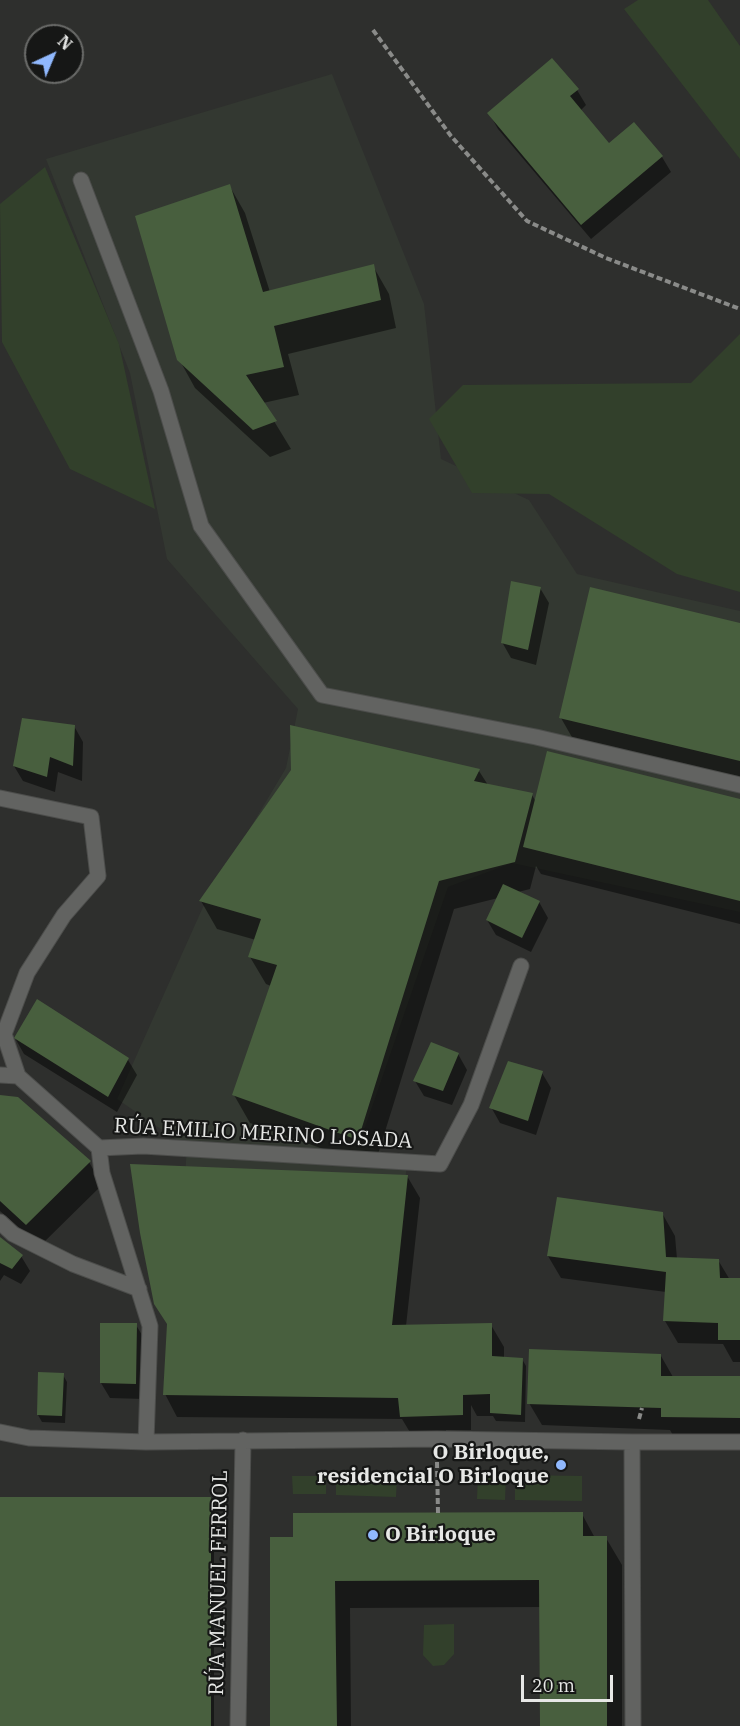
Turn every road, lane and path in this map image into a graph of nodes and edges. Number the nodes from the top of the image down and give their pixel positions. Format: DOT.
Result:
graph roads {
  1 [pos="373,30"];
  2 [pos="81,180"];
  3 [pos="740,309"];
  4 [pos="740,785"];
  5 [pos="0,798"];
  6 [pos="521,966"];
  7 [pos="0,1075"];
  8 [pos="18,1076"];
  9 [pos="99,1148"];
  10 [pos="0,1222"];
  11 [pos="139,1289"];
  12 [pos="0,1432"];
  13 [pos="437,1439"];
  14 [pos="243,1440"];
  15 [pos="146,1442"];
  16 [pos="632,1442"];
  17 [pos="740,1442"];
  18 [pos="438,1513"];
  19 [pos="238,1726"];
  20 [pos="633,1726"];
  1 -- 3 [label="path"];
  2 -- 4 [label="street"];
  5 -- 8 [label="street"];
  6 -- 9 [label="street, RÚA EMILIO MERINO LOSADA"];
  7 -- 8 [label="street"];
  8 -- 9 [label="street"];
  9 -- 11 [label="street, RÚA EMILIO MERINO LOSADA"];
  10 -- 11 [label="street"];
  11 -- 15 [label="street, RÚA EMILIO MERINO LOSADA"];
  12 -- 15 [label="street"];
  13 -- 14 [label="street"];
  13 -- 16 [label="street"];
  13 -- 18 [label="path"];
  14 -- 15 [label="street"];
  14 -- 19 [label="street, RÚA MANUEL FERROL"];
  16 -- 17 [label="street"];
  16 -- 20 [label="street"];
}
